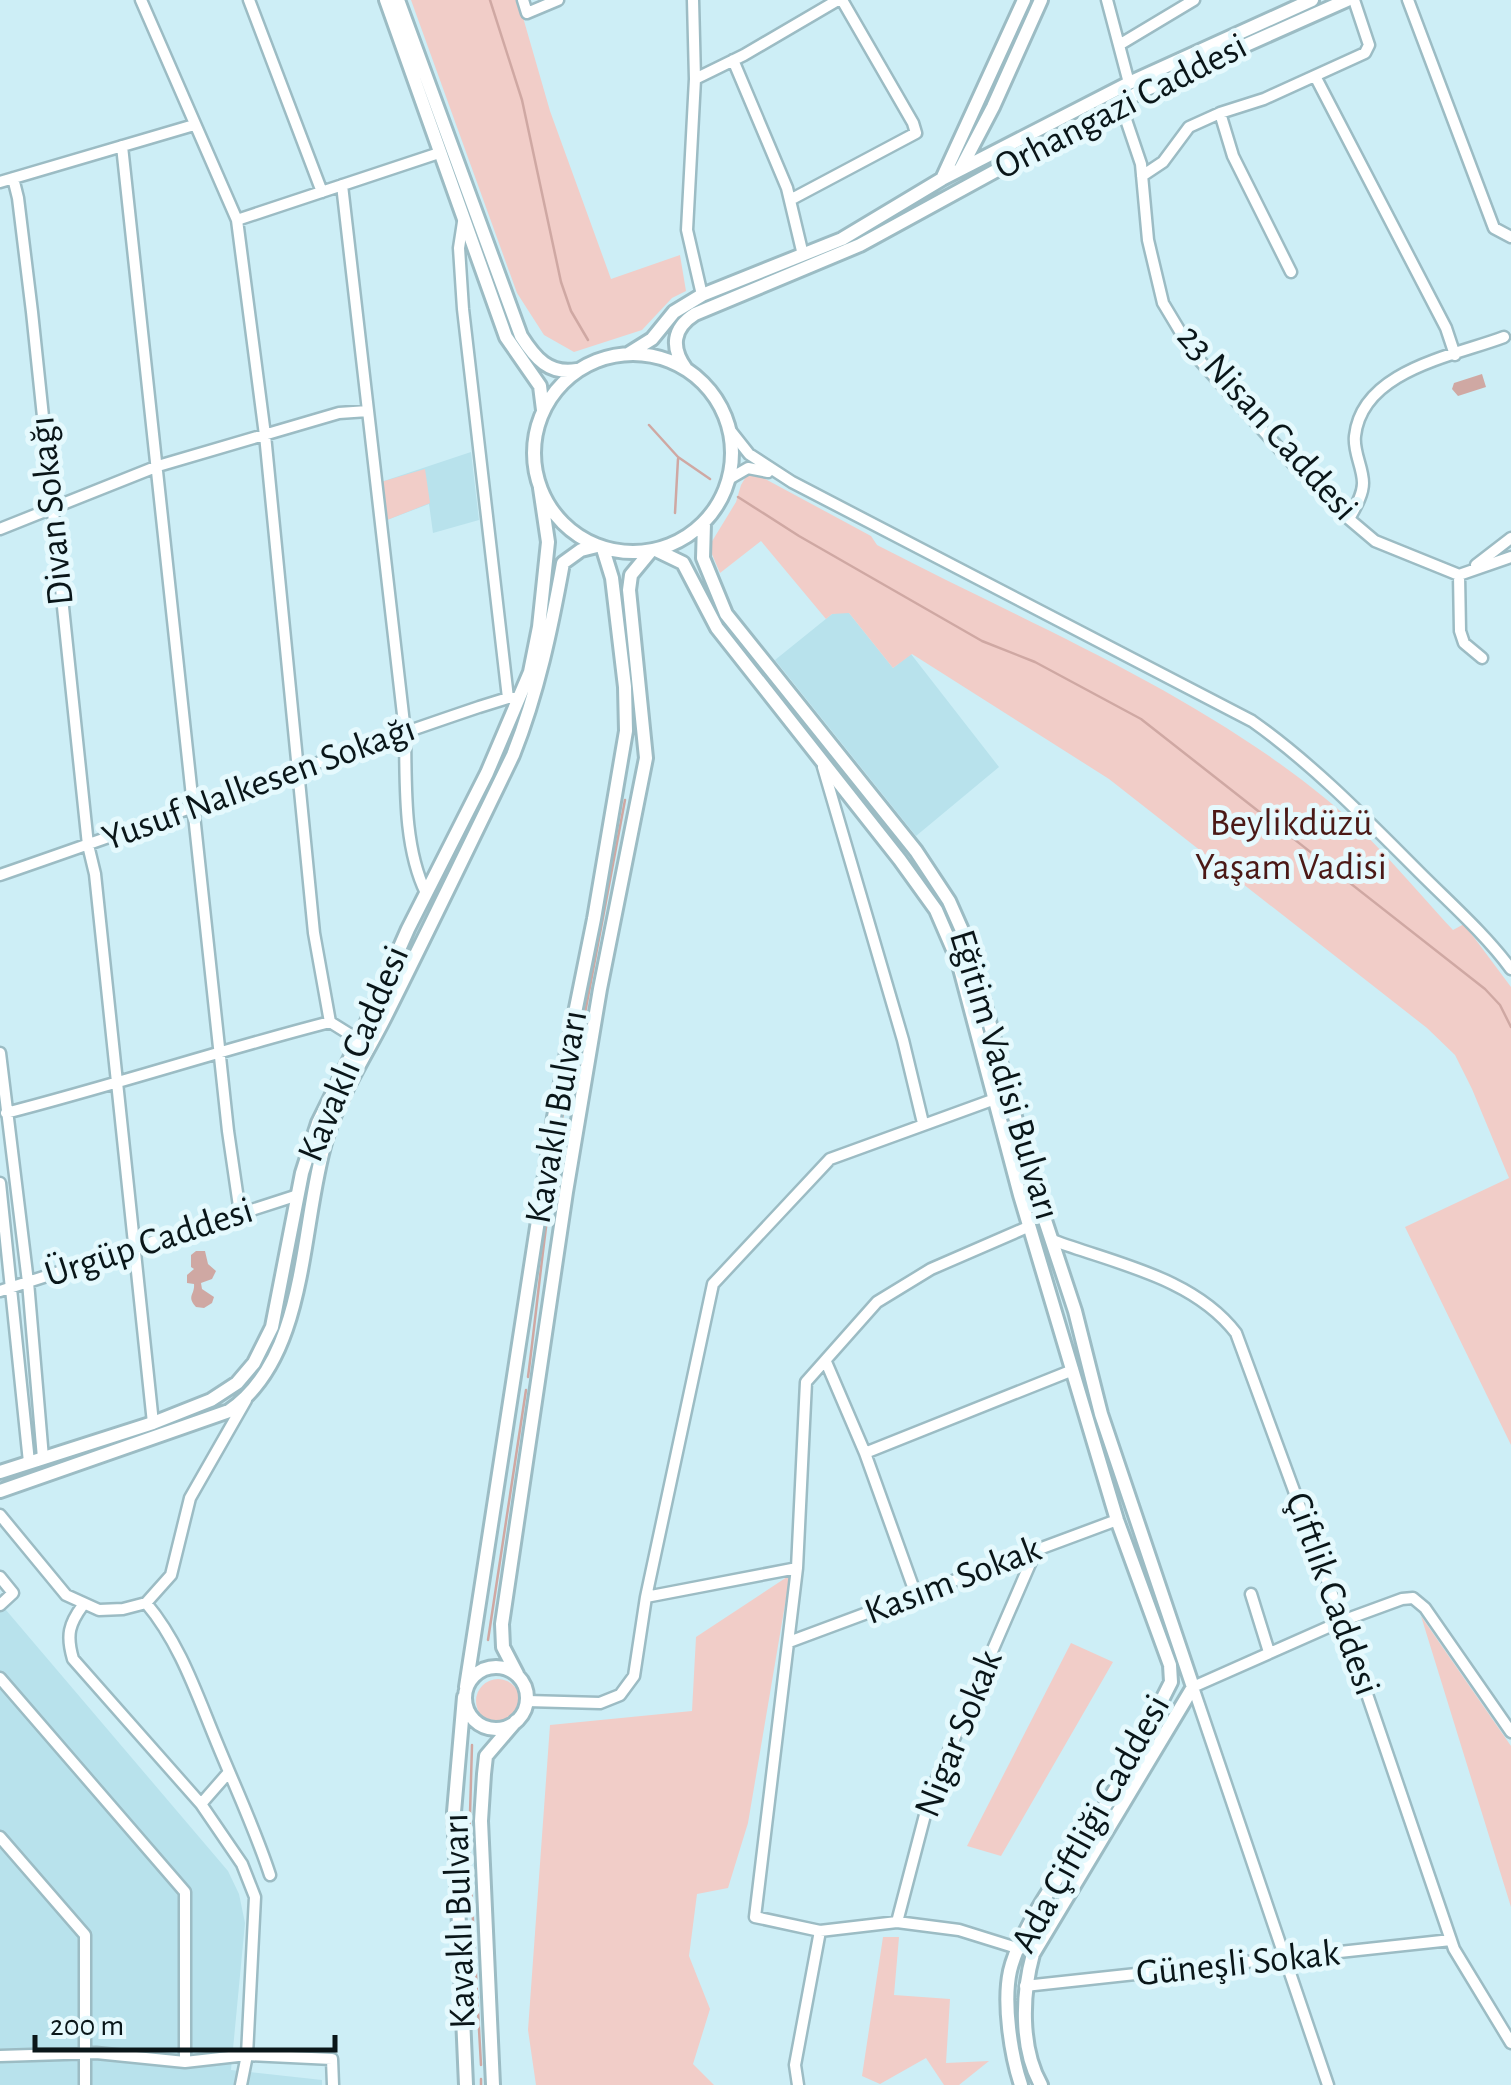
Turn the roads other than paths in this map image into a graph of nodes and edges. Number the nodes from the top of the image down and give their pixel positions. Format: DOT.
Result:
graph roads {
  1 [pos="141,0"];
  2 [pos="249,0"];
  3 [pos="386,0"];
  4 [pos="398,0"];
  5 [pos="523,0"];
  6 [pos="558,0"];
  7 [pos="693,0"];
  8 [pos="840,0"];
  9 [pos="1024,0"];
  10 [pos="1041,0"];
  11 [pos="1107,0"];
  12 [pos="1194,0"];
  13 [pos="1312,0"];
  14 [pos="1350,0"];
  15 [pos="1408,0"];
  16 [pos="1118,45"];
  17 [pos="733,60"];
  18 [pos="1315,76"];
  19 [pos="695,78"];
  20 [pos="1129,83"];
  21 [pos="1120,102"];
  22 [pos="1220,113"];
  23 [pos="984,124"];
  24 [pos="194,125"];
  25 [pos="122,146"];
  26 [pos="1003,148"];
  27 [pos="439,154"];
  28 [pos="960,170"];
  29 [pos="1142,176"];
  30 [pos="13,178"];
  31 [pos="942,179"];
  32 [pos="0,182"];
  33 [pos="342,185"];
  34 [pos="322,192"];
  35 [pos="951,194"];
  36 [pos="790,200"];
  37 [pos="237,220"];
  38 [pos="464,221"];
  39 [pos="1511,237"];
  40 [pos="803,255"];
  41 [pos="1292,272"];
  42 [pos="702,295"];
  43 [pos="1504,337"];
  44 [pos="628,354"];
  45 [pos="1455,355"];
  46 [pos="686,369"];
  47 [pos="580,370"];
  48 [pos="544,410"];
  49 [pos="368,411"];
  50 [pos="730,430"];
  51 [pos="265,435"];
  52 [pos="158,466"];
  53 [pos="729,479"];
  54 [pos="792,482"];
  55 [pos="540,488"];
  56 [pos="51,511"];
  57 [pos="1349,519"];
  58 [pos="704,524"];
  59 [pos="0,529"];
  60 [pos="1511,538"];
  61 [pos="600,547"];
  62 [pos="652,551"];
  63 [pos="1511,557"];
  64 [pos="1463,573"];
  65 [pos="1482,658"];
  66 [pos="513,698"];
  67 [pos="405,732"];
  68 [pos="820,762"];
  69 [pos="299,767"];
  70 [pos="193,810"];
  71 [pos="88,845"];
  72 [pos="0,875"];
  73 [pos="426,893"];
  74 [pos="1511,969"];
  75 [pos="330,1022"];
  76 [pos="359,1040"];
  77 [pos="219,1052"];
  78 [pos="0,1053"];
  79 [pos="118,1084"];
  80 [pos="994,1098"];
  81 [pos="6,1112"];
  82 [pos="924,1123"];
  83 [pos="0,1183"];
  84 [pos="298,1194"];
  85 [pos="240,1214"];
  86 [pos="1046,1222"];
  87 [pos="1030,1226"];
  88 [pos="1055,1242"];
  89 [pos="134,1247"];
  90 [pos="28,1282"];
  91 [pos="6,1289"];
  92 [pos="826,1362"];
  93 [pos="1072,1370"];
  94 [pos="247,1399"];
  95 [pos="153,1423"];
  96 [pos="865,1453"];
  97 [pos="36,1460"];
  98 [pos="0,1472"];
  99 [pos="0,1491"];
  100 [pos="0,1516"];
  101 [pos="1117,1520"];
  102 [pos="1036,1550"];
  103 [pos="796,1568"];
  104 [pos="0,1578"];
  105 [pos="1251,1594"];
  106 [pos="916,1595"];
  107 [pos="646,1596"];
  108 [pos="146,1603"];
  109 [pos="0,1605"];
  110 [pos="84,1605"];
  111 [pos="1342,1622"];
  112 [pos="789,1642"];
  113 [pos="1269,1652"];
  114 [pos="516,1674"];
  115 [pos="0,1678"];
  116 [pos="1172,1682"];
  117 [pos="1192,1687"];
  118 [pos="465,1692"];
  119 [pos="526,1701"];
  120 [pos="516,1721"];
  121 [pos="1511,1732"];
  122 [pos="229,1772"];
  123 [pos="201,1804"];
  124 [pos="0,1837"];
  125 [pos="270,1875"];
  126 [pos="897,1922"];
  127 [pos="820,1931"];
  128 [pos="1451,1940"];
  129 [pos="1026,1951"];
  130 [pos="1287,1960"];
  131 [pos="1025,1986"];
  132 [pos="1511,2043"];
  133 [pos="86,2053"];
  134 [pos="247,2054"];
  135 [pos="0,2056"];
  136 [pos="185,2062"];
  137 [pos="86,2085"];
  138 [pos="241,2085"];
  139 [pos="333,2085"];
  140 [pos="466,2085"];
  141 [pos="493,2085"];
  142 [pos="798,2085"];
  143 [pos="1022,2085"];
  144 [pos="1041,2085"];
  145 [pos="1328,2085"];
  1 -- 24 [label="street"];
  2 -- 34 [label="street"];
  3 -- 27 [label="main road"];
  4 -- 47 [label="main road"];
  5 -- 6 [label="street"];
  7 -- 19 [label="street"];
  8 -- 17 [label="street"];
  8 -- 36 [label="street"];
  9 -- 31 [label="main road"];
  10 -- 23 [label="main road"];
  11 -- 16 [label="street"];
  12 -- 16 [label="street"];
  13 -- 20 [label="main road, Orhangazi Caddesi"];
  14 -- 18 [label="street"];
  14 -- 21 [label="main road, Orhangazi Caddesi"];
  15 -- 39 [label="street"];
  16 -- 20 [label="street"];
  17 -- 19 [label="street"];
  17 -- 36 [label="street"];
  18 -- 22 [label="street"];
  18 -- 45 [label="street"];
  19 -- 42 [label="street"];
  20 -- 26 [label="main road, Orhangazi Caddesi"];
  21 -- 29 [label="street, 23 Nisan Caddesi"];
  21 -- 35 [label="main road, Orhangazi Caddesi"];
  22 -- 29 [label="street"];
  22 -- 41 [label="street"];
  23 -- 26 [label="main road"];
  23 -- 28 [label="main road"];
  24 -- 25 [label="street"];
  24 -- 37 [label="street"];
  25 -- 30 [label="street"];
  25 -- 52 [label="street"];
  26 -- 28 [label="main road, Orhangazi Caddesi"];
  27 -- 33 [label="street"];
  27 -- 38 [label="main road"];
  28 -- 31 [label="main road, Orhangazi Caddesi"];
  28 -- 35 [label="main road"];
  29 -- 57 [label="street, 23 Nisan Caddesi"];
  30 -- 32 [label="street"];
  30 -- 56 [label="street, Divan Sokağı"];
  31 -- 35 [label="main road"];
  31 -- 40 [label="main road, Orhangazi Caddesi"];
  33 -- 34 [label="street"];
  33 -- 49 [label="street"];
  34 -- 37 [label="street"];
  35 -- 46 [label="main road, Orhangazi Caddesi"];
  36 -- 40 [label="street"];
  37 -- 51 [label="street"];
  38 -- 48 [label="main road"];
  38 -- 66 [label="street"];
  40 -- 42 [label="main road, Orhangazi Caddesi"];
  42 -- 44 [label="main road, Orhangazi Caddesi"];
  43 -- 45 [label="street"];
  44 -- 46 [label="main road"];
  44 -- 47 [label="main road"];
  45 -- 57 [label="street"];
  46 -- 50 [label="main road"];
  47 -- 48 [label="main road"];
  48 -- 55 [label="main road"];
  49 -- 51 [label="street"];
  49 -- 67 [label="street"];
  50 -- 53 [label="main road"];
  50 -- 54 [label="street"];
  51 -- 52 [label="street"];
  51 -- 69 [label="street"];
  52 -- 56 [label="street"];
  52 -- 70 [label="street"];
  53 -- 54 [label="street"];
  53 -- 58 [label="main road"];
  54 -- 74 [label="street"];
  55 -- 61 [label="main road"];
  55 -- 66 [label="main road, Kavaklı Caddesi"];
  56 -- 59 [label="street"];
  56 -- 71 [label="street, Divan Sokağı"];
  57 -- 64 [label="street, 23 Nisan Caddesi"];
  58 -- 62 [label="main road"];
  58 -- 86 [label="main road, Eğitim Vadisi Bulvarı"];
  60 -- 64 [label="street"];
  61 -- 62 [label="main road"];
  61 -- 94 [label="main road, Kavaklı Caddesi"];
  61 -- 118 [label="main road, Kavaklı Bulvarı"];
  62 -- 68 [label="main road, Eğitim Vadisi Bulvarı"];
  62 -- 114 [label="main road, Kavaklı Bulvarı"];
  63 -- 64 [label="street"];
  64 -- 65 [label="street"];
  66 -- 67 [label="street, Yusuf Nalkesen Sokağı"];
  66 -- 73 [label="main road, Kavaklı Caddesi"];
  67 -- 69 [label="street, Yusuf Nalkesen Sokağı"];
  67 -- 73 [label="street"];
  68 -- 80 [label="main road, Eğitim Vadisi Bulvarı"];
  68 -- 82 [label="street"];
  69 -- 70 [label="street, Yusuf Nalkesen Sokağı"];
  69 -- 75 [label="street"];
  70 -- 71 [label="street, Yusuf Nalkesen Sokağı"];
  70 -- 77 [label="street"];
  71 -- 72 [label="street, Yusuf Nalkesen Sokağı"];
  71 -- 79 [label="street, Divan Sokağı"];
  73 -- 76 [label="main road, Kavaklı Caddesi"];
  75 -- 76 [label="street"];
  75 -- 77 [label="street"];
  76 -- 84 [label="main road, Kavaklı Caddesi"];
  77 -- 79 [label="street"];
  77 -- 85 [label="street"];
  78 -- 81 [label="street"];
  79 -- 81 [label="street"];
  79 -- 89 [label="street, Divan Sokağı"];
  80 -- 82 [label="street"];
  80 -- 87 [label="main road, Eğitim Vadisi Bulvarı"];
  81 -- 90 [label="street"];
  82 -- 107 [label="street"];
  83 -- 91 [label="street"];
  84 -- 85 [label="street, Ürgüp Caddesi"];
  84 -- 95 [label="main road, Kavaklı Caddesi"];
  85 -- 89 [label="street, Ürgüp Caddesi"];
  86 -- 87 [label="main road"];
  86 -- 88 [label="main road, Eğitim Vadisi Bulvarı"];
  87 -- 92 [label="street"];
  87 -- 93 [label="main road, Eğitim Vadisi Bulvarı"];
  88 -- 111 [label="street, Çiftlik Caddesi"];
  88 -- 117 [label="main road, Eğitim Vadisi Bulvarı"];
  89 -- 90 [label="street, Ürgüp Caddesi"];
  89 -- 95 [label="street, Divan Sokağı"];
  90 -- 91 [label="street, Ürgüp Caddesi"];
  90 -- 97 [label="street"];
  91 -- 97 [label="street"];
  92 -- 96 [label="street"];
  92 -- 103 [label="street"];
  93 -- 96 [label="street"];
  93 -- 101 [label="main road, Eğitim Vadisi Bulvarı"];
  94 -- 99 [label="main road, Kavaklı Caddesi"];
  94 -- 108 [label="street"];
  95 -- 97 [label="main road, Kavaklı Caddesi"];
  96 -- 106 [label="street"];
  97 -- 98 [label="main road, Kavaklı Caddesi"];
  100 -- 110 [label="street"];
  101 -- 102 [label="street, Kasım Sokak"];
  101 -- 116 [label="main road, Eğitim Vadisi Bulvarı"];
  102 -- 106 [label="street, Kasım Sokak"];
  102 -- 126 [label="street, Nigar Sokak"];
  103 -- 107 [label="street"];
  103 -- 112 [label="street"];
  104 -- 109 [label="street"];
  105 -- 113 [label="street"];
  106 -- 112 [label="street, Kasım Sokak"];
  107 -- 119 [label="street"];
  108 -- 110 [label="street"];
  108 -- 122 [label="street"];
  110 -- 123 [label="street"];
  111 -- 113 [label="street"];
  111 -- 121 [label="street"];
  111 -- 128 [label="street, Çiftlik Caddesi"];
  112 -- 127 [label="street"];
  113 -- 117 [label="street"];
  114 -- 118 [label="main road"];
  114 -- 119 [label="main road, Kavaklı Bulvarı"];
  115 -- 136 [label="street"];
  116 -- 117 [label="street"];
  116 -- 129 [label="main road, Ada Çiftliği Caddesi"];
  117 -- 129 [label="main road, Ada Çiftliği Caddesi"];
  117 -- 130 [label="street"];
  118 -- 120 [label="main road"];
  118 -- 140 [label="main road, Kavaklı Bulvarı"];
  119 -- 120 [label="main road, Kavaklı Bulvarı"];
  120 -- 141 [label="main road, Kavaklı Bulvarı"];
  122 -- 123 [label="street"];
  122 -- 125 [label="street"];
  123 -- 134 [label="street"];
  124 -- 133 [label="street"];
  126 -- 127 [label="street"];
  126 -- 129 [label="street"];
  127 -- 142 [label="street"];
  128 -- 130 [label="street, Güneşli Sokak"];
  128 -- 132 [label="street, Çiftlik Caddesi"];
  129 -- 131 [label="main road, Ada Çiftliği Caddesi"];
  129 -- 143 [label="main road, Ada Çiftliği Caddesi"];
  130 -- 131 [label="street, Güneşli Sokak"];
  130 -- 145 [label="street"];
  131 -- 144 [label="main road, Ada Çiftliği Caddesi"];
  133 -- 135 [label="street"];
  133 -- 136 [label="street"];
  133 -- 137 [label="street"];
  134 -- 136 [label="street"];
  134 -- 138 [label="street"];
  134 -- 139 [label="street"];
}
